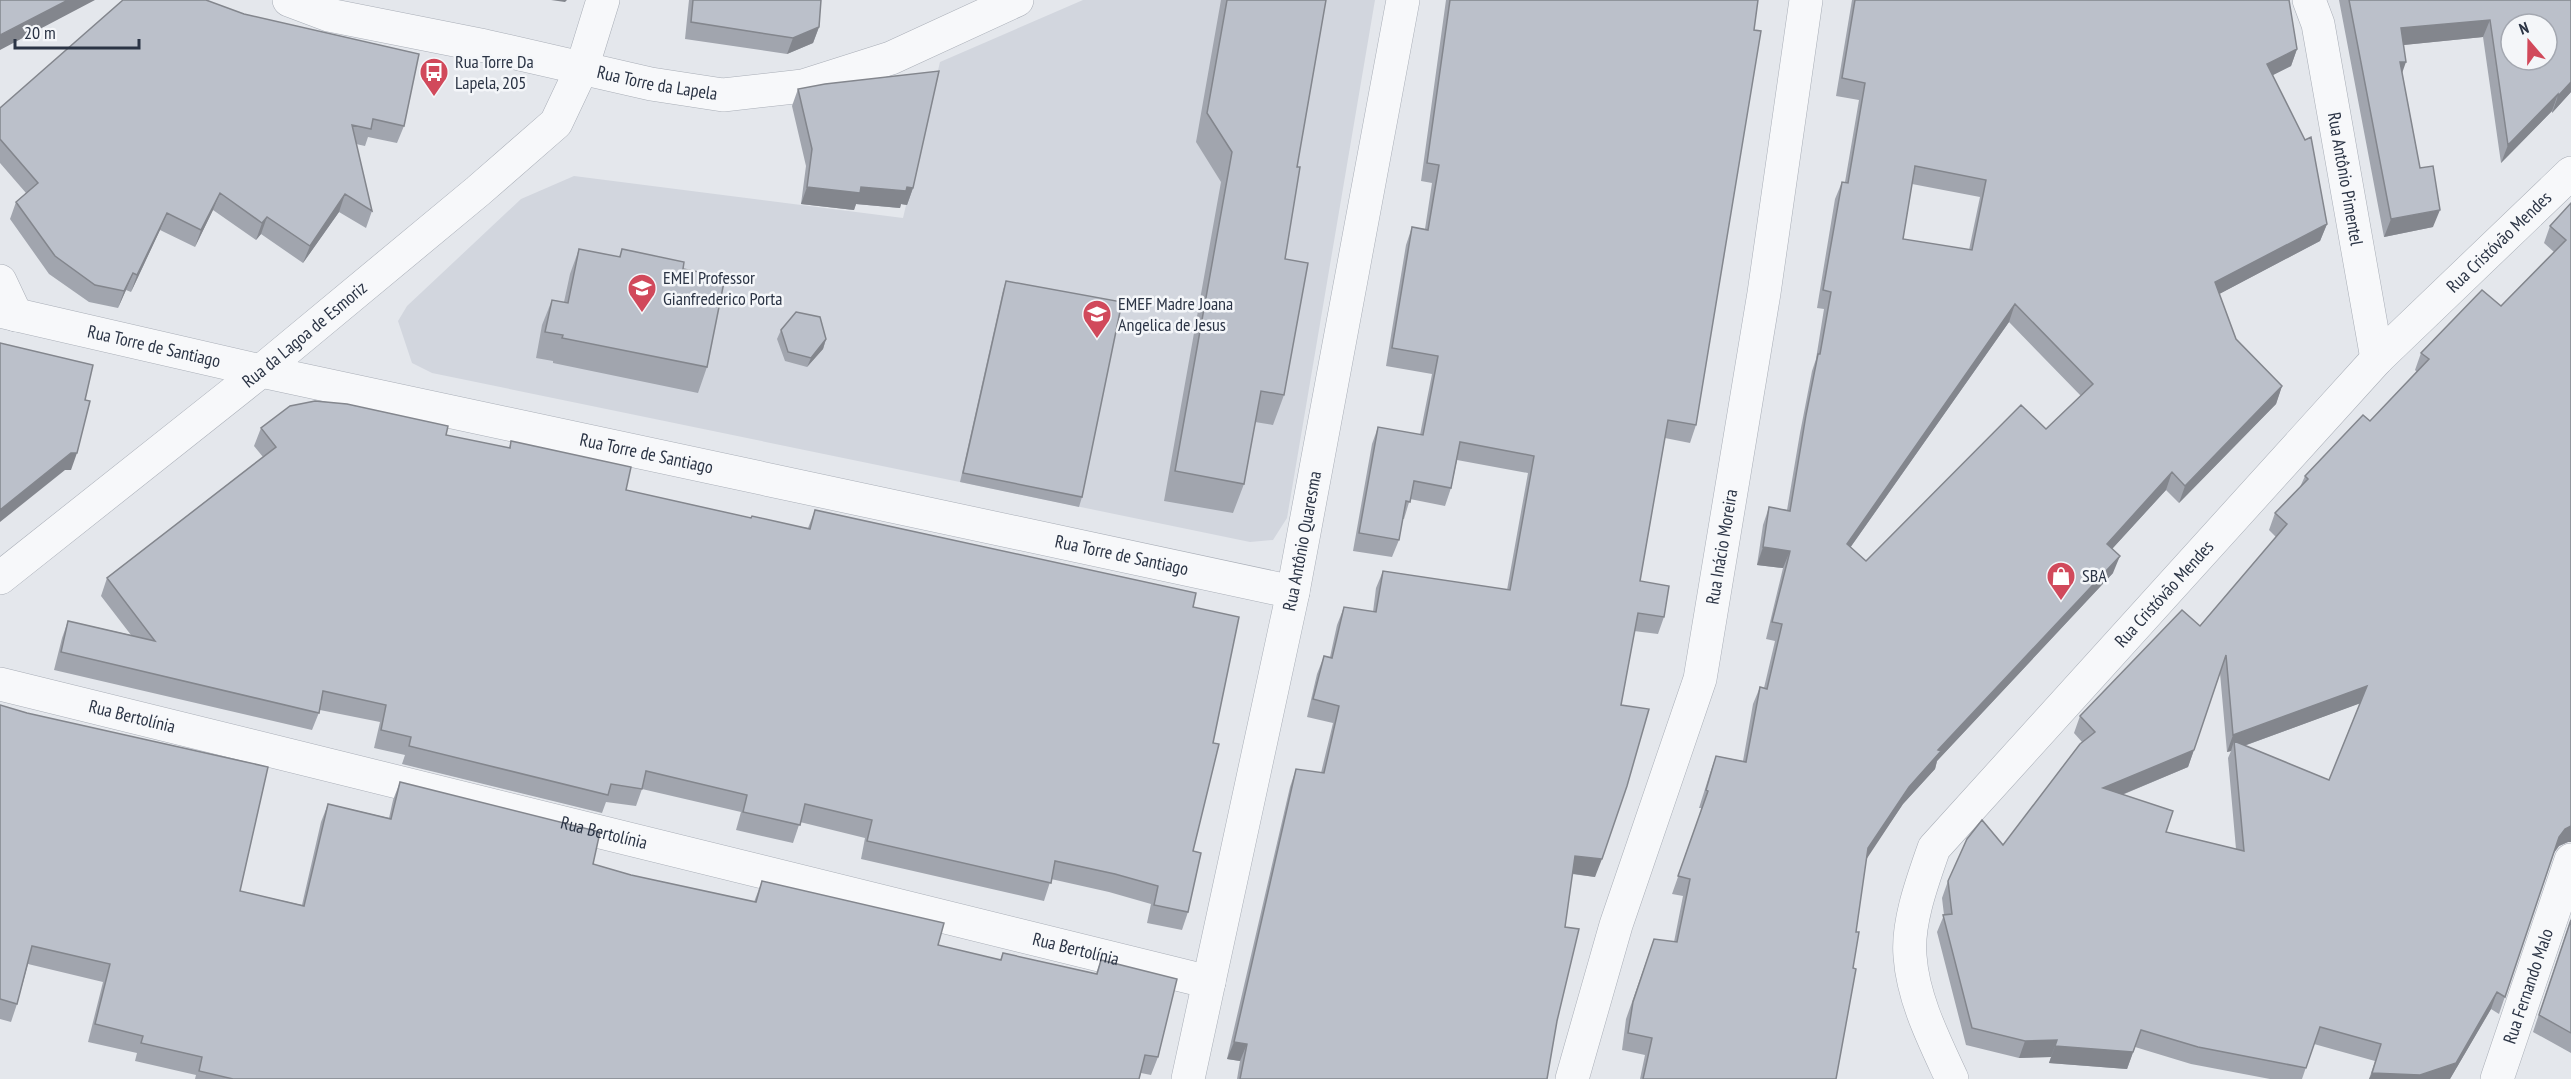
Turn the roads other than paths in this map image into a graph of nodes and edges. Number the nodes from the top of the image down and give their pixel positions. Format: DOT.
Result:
graph roads {
  1 [pos="289,0"];
  2 [pos="603,0"];
  3 [pos="1017,0"];
  4 [pos="1403,0"];
  5 [pos="1806,0"];
  6 [pos="2309,0"];
  7 [pos="582,68"];
  8 [pos="2571,173"];
  9 [pos="0,281"];
  10 [pos="8,313"];
  11 [pos="2378,359"];
  12 [pos="261,371"];
  13 [pos="0,578"];
  14 [pos="1293,592"];
  15 [pos="0,684"];
  16 [pos="2571,860"];
  17 [pos="1209,982"];
  18 [pos="1188,1079"];
  19 [pos="1572,1079"];
  20 [pos="1952,1079"];
  21 [pos="2497,1079"];
  1 -- 7 [label="street, Rua Torre da Lapela"];
  2 -- 7 [label="street, Rua da Lagoa de Esmoriz"];
  3 -- 7 [label="street, Rua Torre da Lapela"];
  4 -- 14 [label="street, Rua Antônio Quaresma"];
  5 -- 19 [label="street, Rua Inácio Moreira"];
  6 -- 11 [label="street, Rua Antônio Pimentel"];
  7 -- 12 [label="street, Rua da Lagoa de Esmoriz"];
  8 -- 11 [label="street, Rua Cristóvão Mendes"];
  9 -- 10 [label="street"];
  10 -- 12 [label="street, Rua Torre de Santiago"];
  11 -- 20 [label="street, Rua Cristóvão Mendes"];
  12 -- 13 [label="street, Rua da Lagoa de Esmoriz"];
  12 -- 14 [label="street, Rua Torre de Santiago"];
  14 -- 17 [label="street, Rua Antônio Quaresma"];
  15 -- 17 [label="street, Rua Bertolínia"];
  16 -- 21 [label="street, Rua Fernando Malo"];
  17 -- 18 [label="street, Rua Antônio Quaresma"];
}
